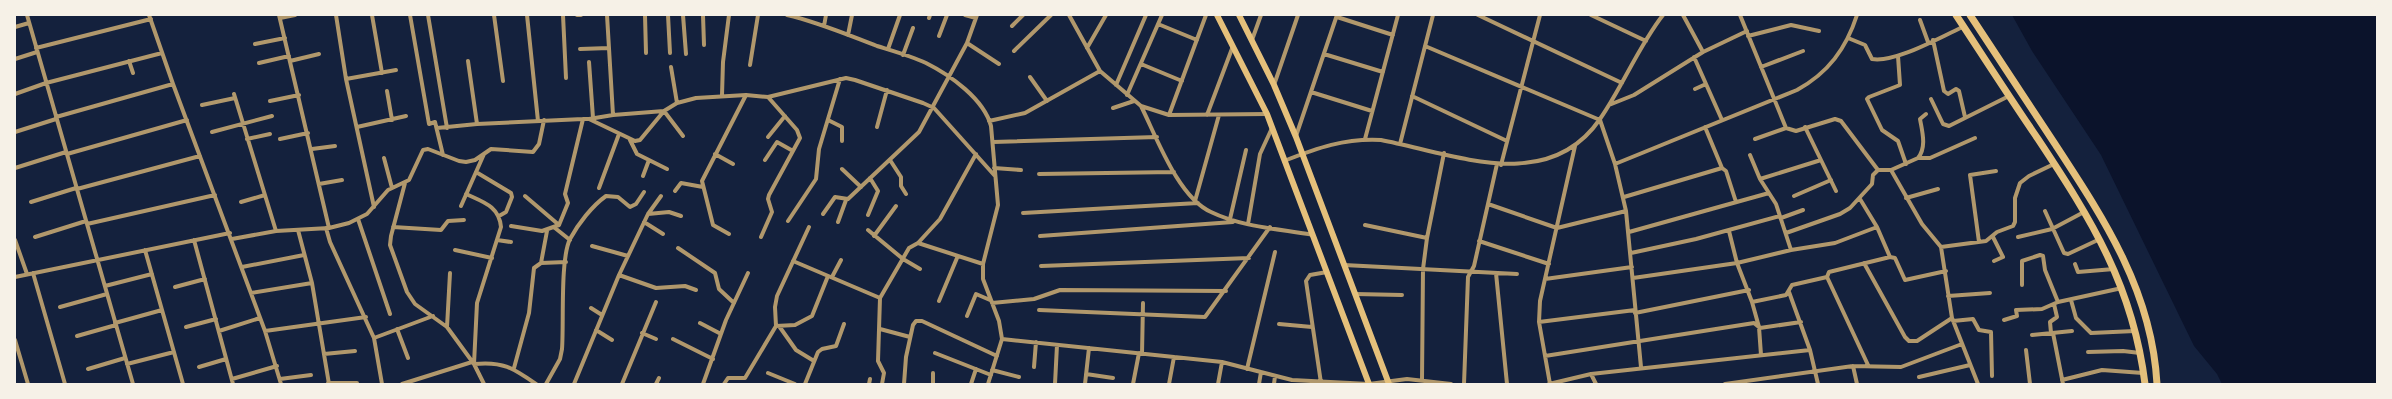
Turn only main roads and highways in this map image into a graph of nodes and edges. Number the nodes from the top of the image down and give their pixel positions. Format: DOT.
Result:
graph roads {
  1 [pos="1217,15"];
  2 [pos="1239,15"];
  3 [pos="1956,15"];
  4 [pos="1970,15"];
  5 [pos="1389,383"];
  6 [pos="1369,384"];
  7 [pos="2145,384"];
  8 [pos="2157,384"];
  1 -- 6 [label="main road"];
  2 -- 5 [label="main road"];
  3 -- 7 [label="main road"];
  4 -- 8 [label="main road"];
}
